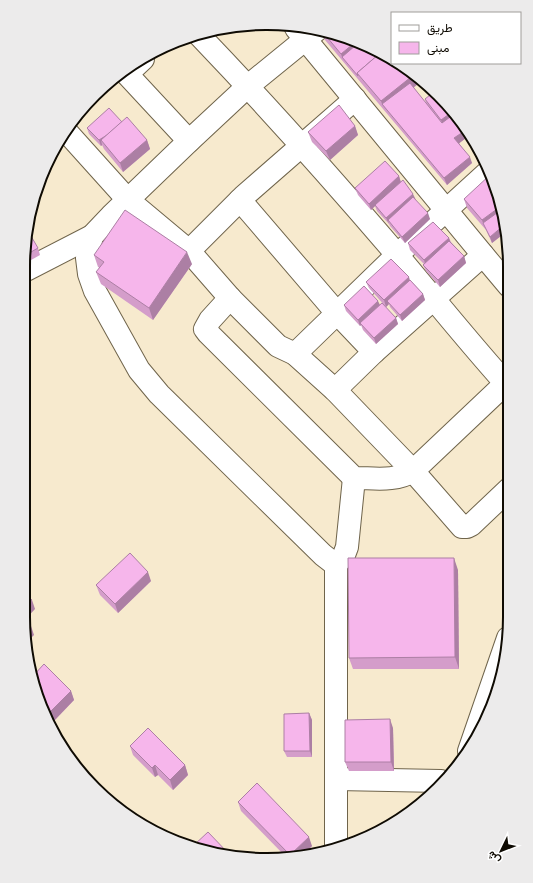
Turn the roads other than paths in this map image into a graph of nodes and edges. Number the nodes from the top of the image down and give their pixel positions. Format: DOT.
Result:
graph roads {
  1 [pos="305,34"];
  2 [pos="309,34"];
  3 [pos="203,39"];
  4 [pos="129,75"];
  5 [pos="248,86"];
  6 [pos="355,99"];
  7 [pos="70,135"];
  8 [pos="188,141"];
  9 [pos="301,146"];
  10 [pos="485,175"];
  11 [pos="128,200"];
  12 [pos="240,200"];
  13 [pos="446,209"];
  14 [pos="92,236"];
  15 [pos="189,251"];
  16 [pos="396,254"];
  17 [pos="482,255"];
  18 [pos="30,268"];
  19 [pos="503,278"];
  20 [pos="230,298"];
  21 [pos="434,298"];
  22 [pos="336,312"];
  23 [pos="374,352"];
  24 [pos="294,354"];
  25 [pos="503,379"];
  26 [pos="335,390"];
  27 [pos="503,390"];
  28 [pos="413,471"];
  29 [pos="354,478"];
  30 [pos="503,496"];
  31 [pos="336,565"];
  32 [pos="496,672"];
  33 [pos="481,717"];
  34 [pos="337,779"];
  35 [pos="437,781"];
  36 [pos="336,842"];
  1 -- 5 [label="street"];
  2 -- 6 [label="street"];
  3 -- 5 [label="street"];
  4 -- 8 [label="street"];
  5 -- 8 [label="street"];
  5 -- 9 [label="street"];
  6 -- 9 [label="street"];
  6 -- 13 [label="street"];
  7 -- 11 [label="street"];
  8 -- 11 [label="street"];
  9 -- 12 [label="street"];
  9 -- 16 [label="street"];
  10 -- 13 [label="street"];
  11 -- 14 [label="street"];
  11 -- 15 [label="street"];
  12 -- 15 [label="street"];
  12 -- 22 [label="street"];
  13 -- 16 [label="street"];
  13 -- 17 [label="street"];
  14 -- 18 [label="street"];
  14 -- 31 [label="street"];
  15 -- 20 [label="street"];
  16 -- 21 [label="street"];
  16 -- 22 [label="street"];
  17 -- 19 [label="street"];
  17 -- 21 [label="street"];
  20 -- 24 [label="street"];
  20 -- 29 [label="street"];
  21 -- 23 [label="street"];
  21 -- 25 [label="street"];
  22 -- 23 [label="street"];
  22 -- 24 [label="street"];
  23 -- 26 [label="street"];
  24 -- 26 [label="street"];
  26 -- 28 [label="street"];
  27 -- 28 [label="street"];
  28 -- 29 [label="street"];
  28 -- 30 [label="street"];
  29 -- 31 [label="street"];
  31 -- 34 [label="street"];
  32 -- 33 [label="street"];
  34 -- 35 [label="street"];
  34 -- 36 [label="street"];
}
